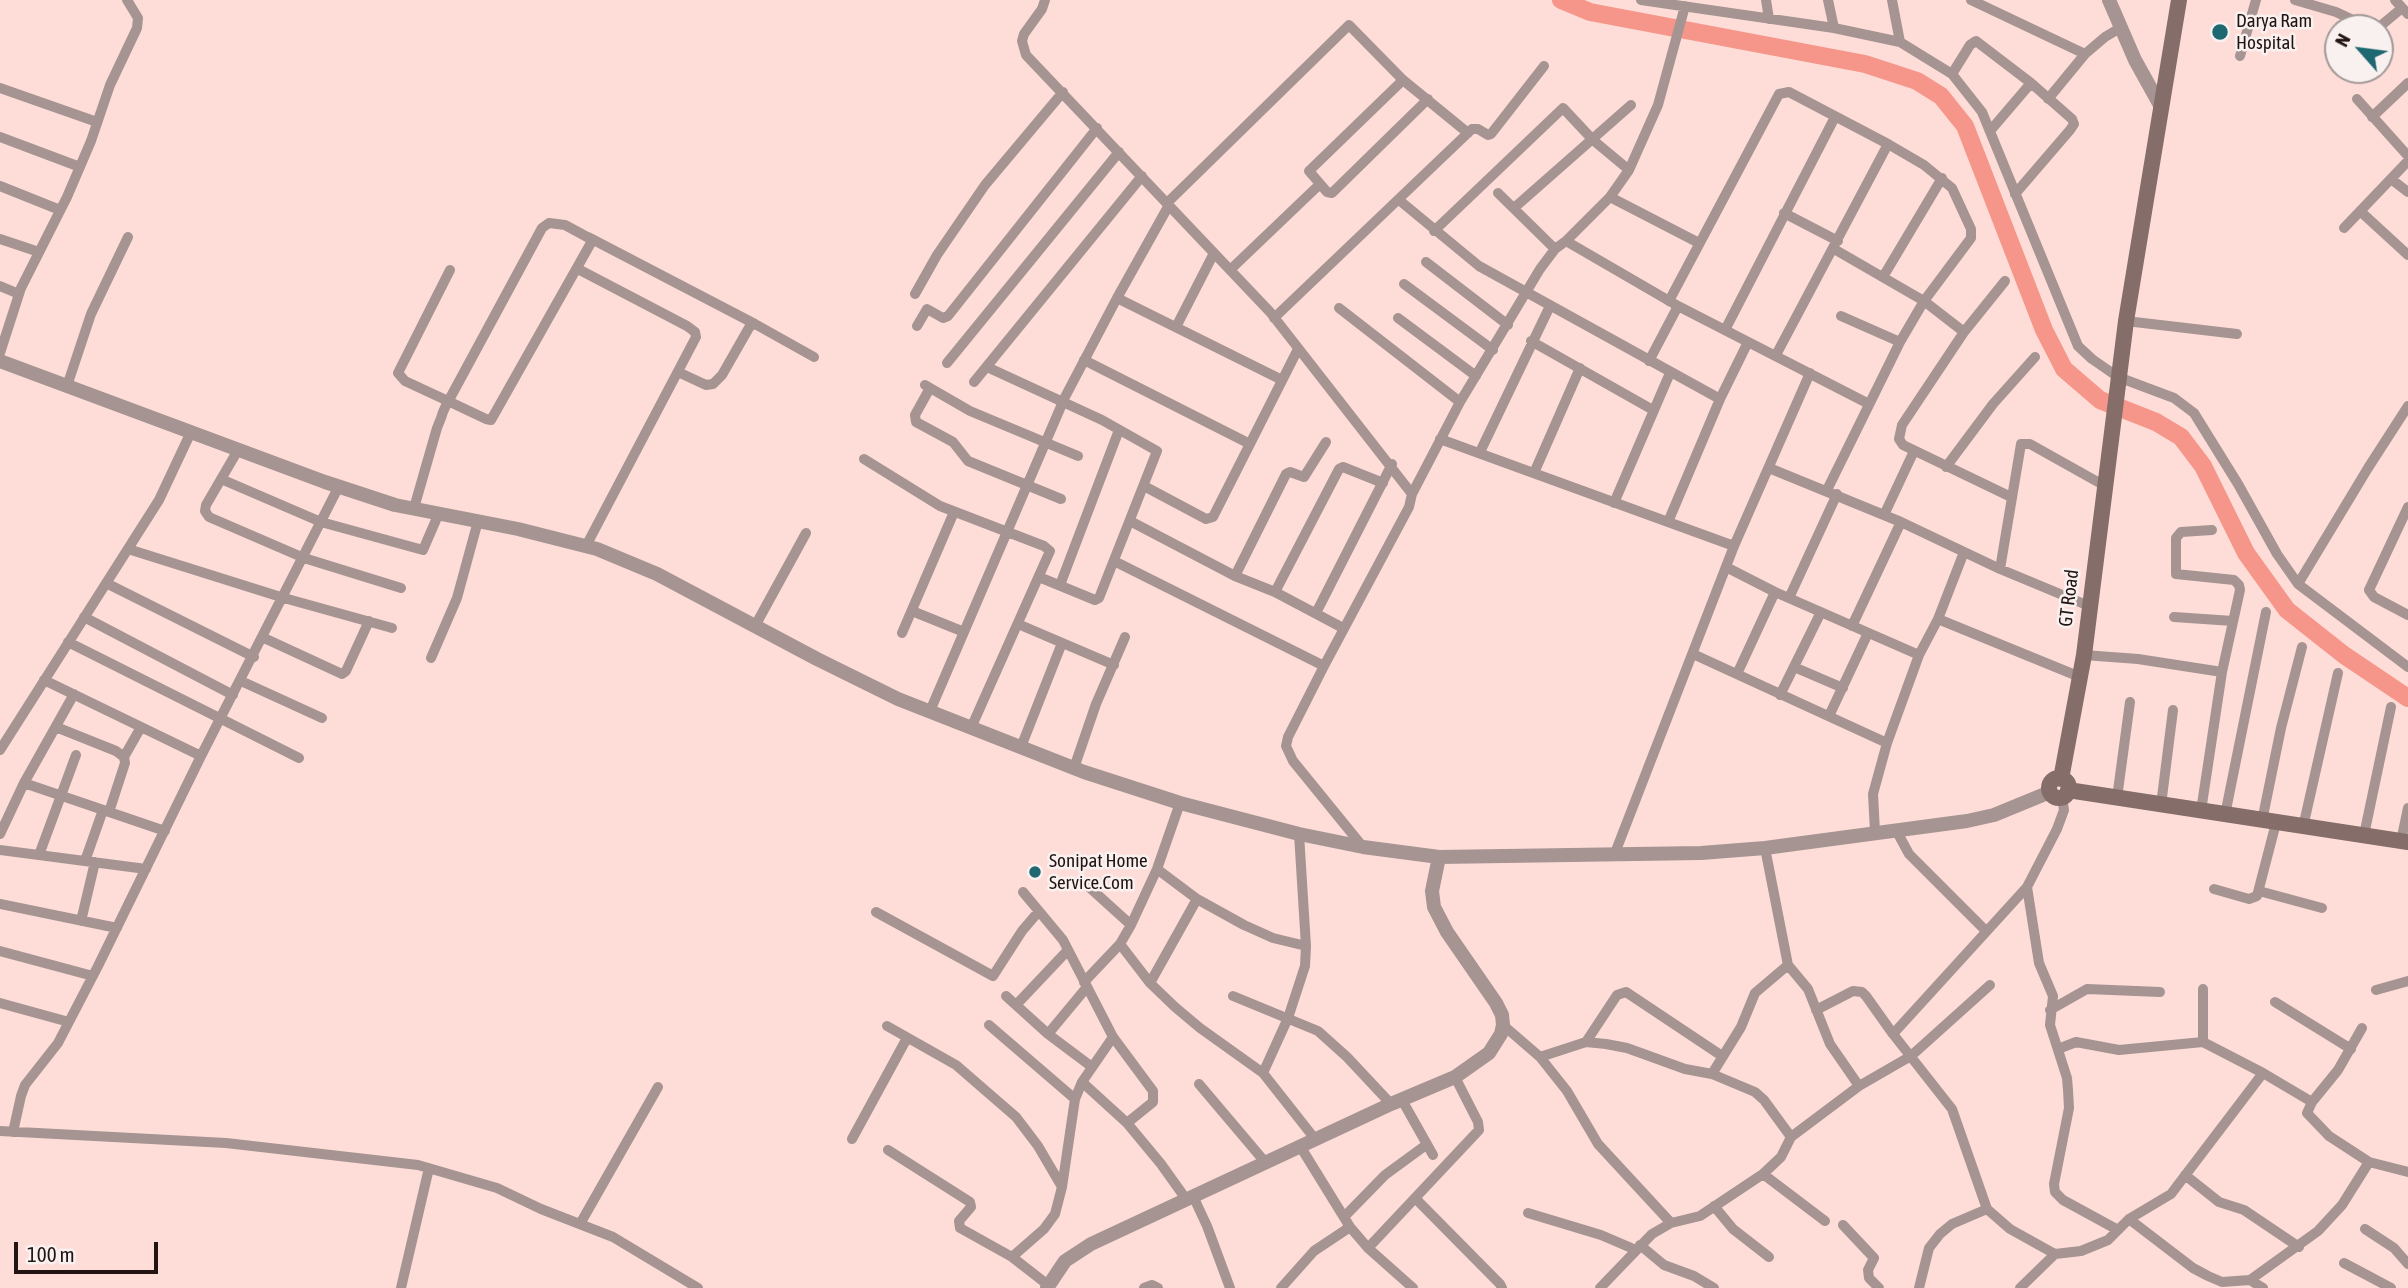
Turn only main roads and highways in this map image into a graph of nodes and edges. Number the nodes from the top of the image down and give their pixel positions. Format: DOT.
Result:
graph roads {
  1 [pos="2179,0"];
  2 [pos="2405,842"];
  1 -- 2 [label="main road, GT Road"];
}
